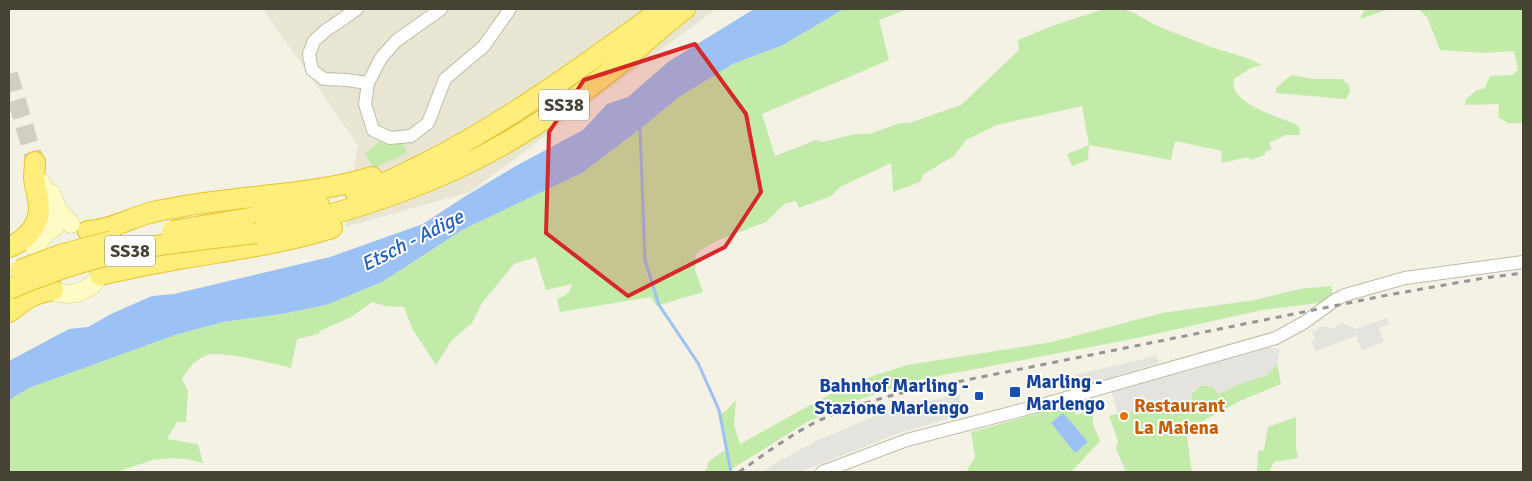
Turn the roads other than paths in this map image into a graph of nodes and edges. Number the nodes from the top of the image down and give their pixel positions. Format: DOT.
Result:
graph roads {
  1 [pos="357,9"];
  2 [pos="441,9"];
  3 [pos="510,9"];
  4 [pos="661,9"];
  5 [pos="685,9"];
  6 [pos="368,83"];
  7 [pos="35,162"];
  8 [pos="410,171"];
  9 [pos="430,181"];
  10 [pos="251,226"];
  11 [pos="79,227"];
  12 [pos="40,241"];
  13 [pos="9,247"];
  14 [pos="9,257"];
  15 [pos="1523,262"];
  16 [pos="9,274"];
  17 [pos="100,275"];
  18 [pos="48,286"];
  19 [pos="9,289"];
  20 [pos="9,312"];
  21 [pos="822,472"];
  1 -- 6 [label="street"];
  2 -- 6 [label="street"];
  3 -- 6 [label="street"];
  4 -- 8 [label="highway, SS38"];
  5 -- 9 [label="highway, SS38"];
  7 -- 11 [label="main road"];
  7 -- 12 [label="main road"];
  7 -- 13 [label="highway"];
  8 -- 10 [label="highway, SS38"];
  8 -- 11 [label="highway"];
  9 -- 10 [label="highway, SS38"];
  9 -- 17 [label="highway"];
  10 -- 16 [label="highway, SS38, bridge"];
  10 -- 19 [label="highway, SS38, bridge"];
  11 -- 12 [label="main road"];
  12 -- 14 [label="highway"];
  15 -- 21 [label="street"];
  17 -- 18 [label="main road"];
  18 -- 20 [label="highway"];
}
